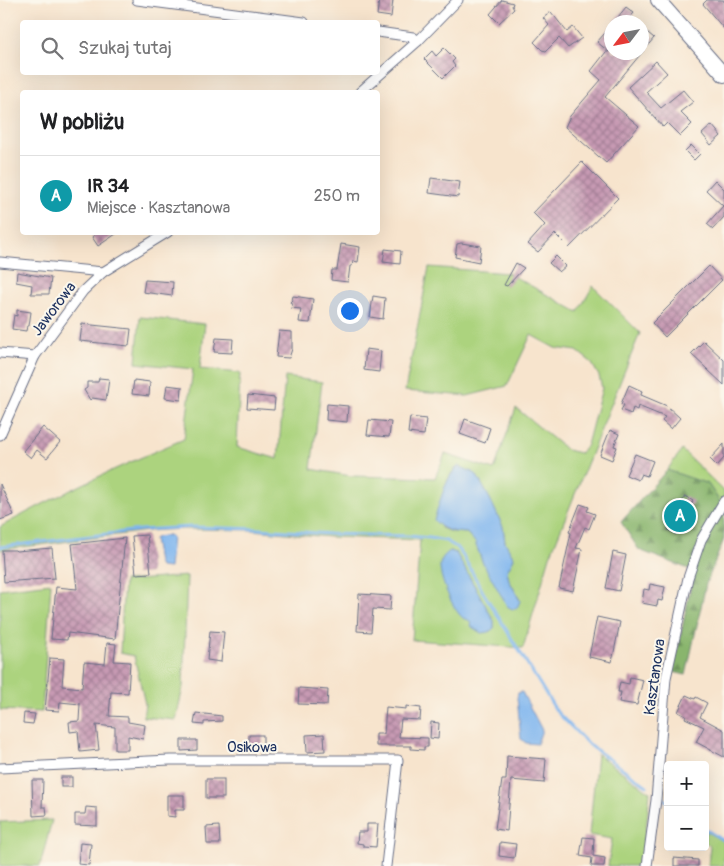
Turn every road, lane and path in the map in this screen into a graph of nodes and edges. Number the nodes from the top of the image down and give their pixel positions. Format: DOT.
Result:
graph roads {
  1 [pos="137,0"];
  2 [pos="458,0"];
  3 [pos="658,0"];
  4 [pos="289,20"];
  5 [pos="380,32"];
  6 [pos="418,41"];
  7 [pos="723,72"];
  8 [pos="380,74"];
  9 [pos="379,75"];
  10 [pos="362,90"];
  11 [pos="163,235"];
  12 [pos="0,262"];
  13 [pos="103,272"];
  14 [pos="0,352"];
  15 [pos="35,356"];
  16 [pos="0,435"];
  17 [pos="724,501"];
  18 [pos="0,768"];
  19 [pos="386,866"];
  20 [pos="647,866"];
  1 -- 4 [label="street"];
  2 -- 6 [label="street"];
  3 -- 7 [label="main road"];
  5 -- 6 [label="street"];
  6 -- 8 [label="street"];
  9 -- 10 [label="street"];
  11 -- 13 [label="street, Jaworowa"];
  12 -- 13 [label="street"];
  13 -- 15 [label="street, Jaworowa"];
  14 -- 15 [label="street"];
  15 -- 16 [label="street, Jaworowa"];
  17 -- 20 [label="street, Kasztanowa"];
  18 -- 19 [label="street, Osikowa"];
}
